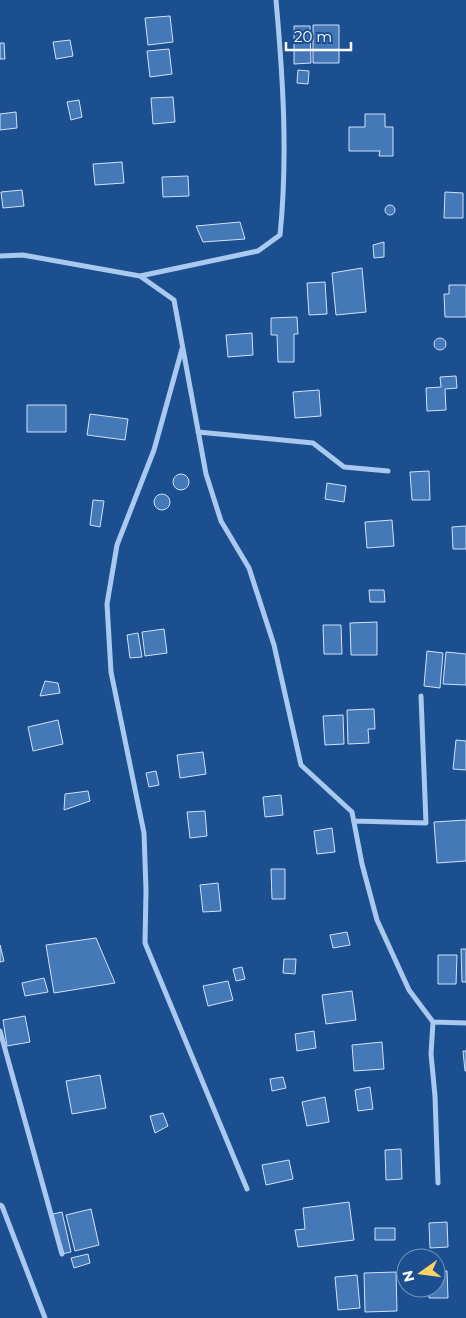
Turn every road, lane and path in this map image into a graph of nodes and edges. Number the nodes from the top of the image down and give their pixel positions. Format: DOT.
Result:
graph roads {
  1 [pos="276,0"];
  2 [pos="0,256"];
  3 [pos="140,276"];
  4 [pos="183,346"];
  5 [pos="198,432"];
  6 [pos="388,471"];
  7 [pos="421,696"];
  8 [pos="354,822"];
  9 [pos="433,1022"];
  10 [pos="466,1024"];
  11 [pos="0,1031"];
  12 [pos="438,1182"];
  13 [pos="247,1189"];
  14 [pos="0,1205"];
  15 [pos="62,1254"];
  16 [pos="45,1318"];
  1 -- 3 [label="street"];
  2 -- 3 [label="street"];
  3 -- 4 [label="street"];
  4 -- 5 [label="street"];
  4 -- 13 [label="street"];
  5 -- 6 [label="street"];
  5 -- 8 [label="street"];
  7 -- 8 [label="street"];
  8 -- 9 [label="street"];
  9 -- 10 [label="street"];
  9 -- 12 [label="street"];
  11 -- 15 [label="street"];
  14 -- 16 [label="street"];
}
